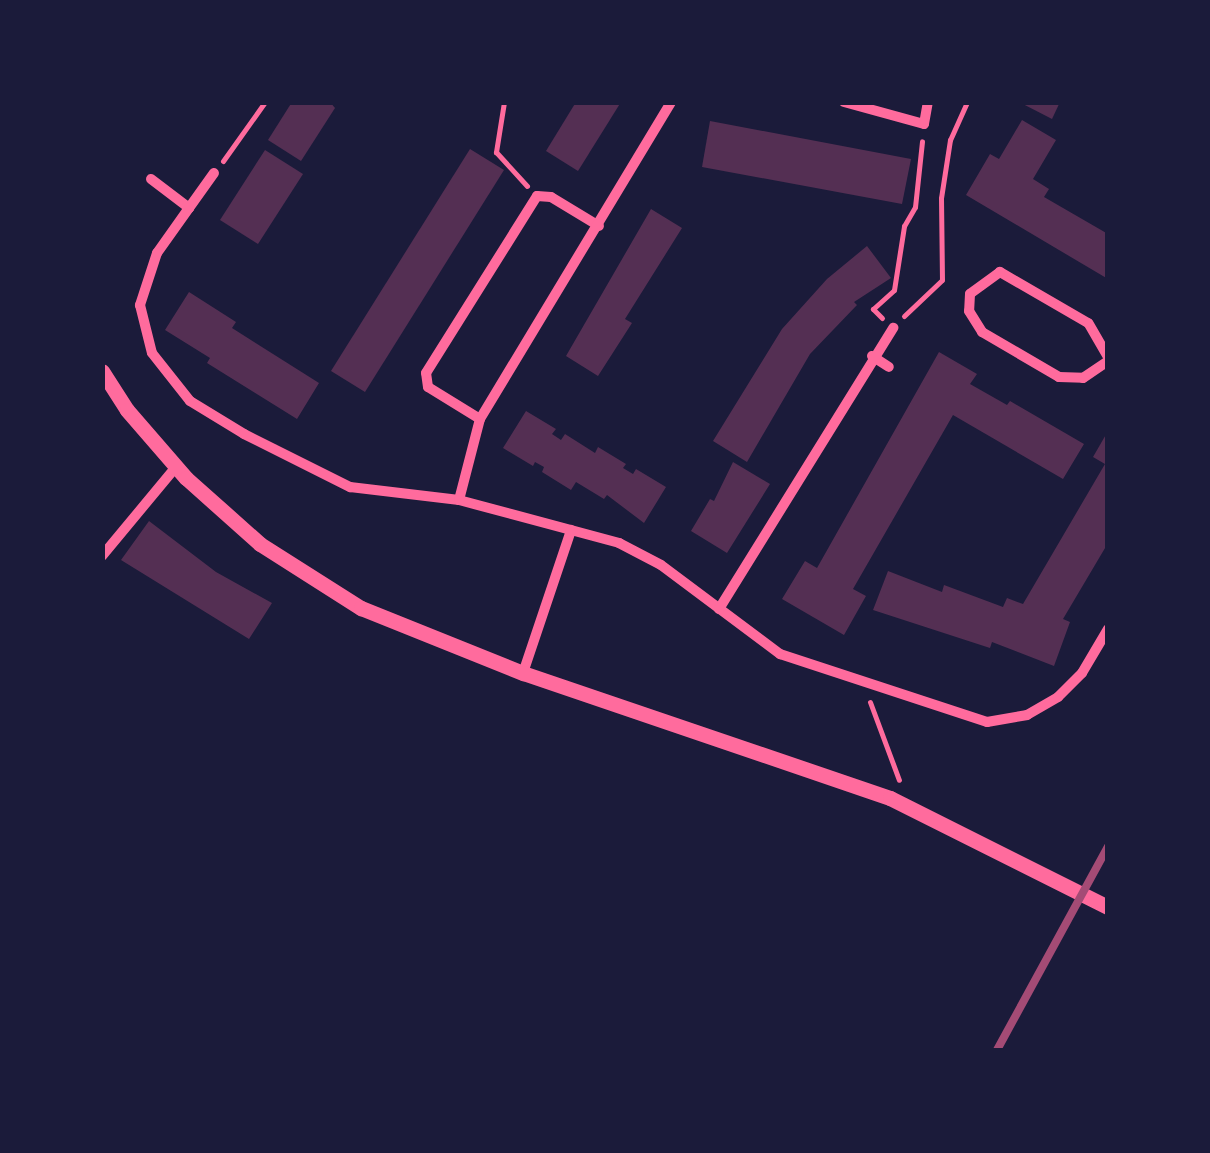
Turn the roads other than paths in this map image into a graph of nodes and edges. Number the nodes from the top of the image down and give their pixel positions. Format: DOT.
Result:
graph roads {
  1 [pos="671,102"];
  2 [pos="844,102"];
  3 [pos="928,102"];
  4 [pos="214,174"];
  5 [pos="151,179"];
  6 [pos="188,208"];
  7 [pos="600,226"];
  8 [pos="892,328"];
  9 [pos="872,356"];
  10 [pos="1108,359"];
  11 [pos="888,366"];
  12 [pos="102,371"];
  13 [pos="480,419"];
  14 [pos="176,467"];
  15 [pos="459,500"];
  16 [pos="571,530"];
  17 [pos="102,556"];
  18 [pos="719,610"];
  19 [pos="1108,629"];
  20 [pos="523,673"];
  21 [pos="1108,907"];
  1 -- 7 [label="street"];
  2 -- 3 [label="street"];
  4 -- 6 [label="street"];
  5 -- 6 [label="street"];
  6 -- 15 [label="street"];
  7 -- 13 [label="street"];
  7 -- 13 [label="street"];
  8 -- 9 [label="street"];
  9 -- 11 [label="street"];
  9 -- 18 [label="street"];
  10 -- 10 [label="street"];
  12 -- 14 [label="street"];
  13 -- 15 [label="street"];
  14 -- 17 [label="street"];
  14 -- 20 [label="street"];
  15 -- 16 [label="street"];
  16 -- 18 [label="street"];
  16 -- 20 [label="street"];
  18 -- 19 [label="street"];
  20 -- 21 [label="street"];
}
